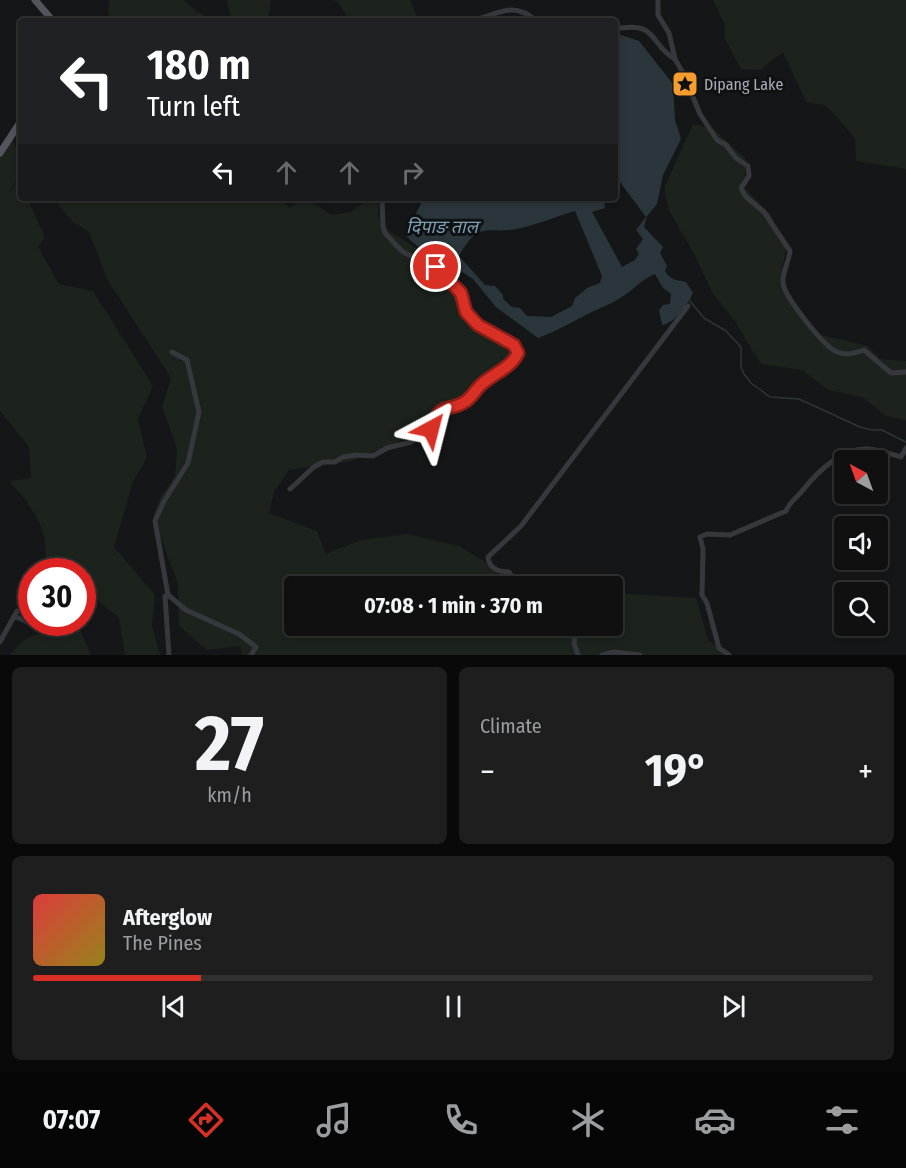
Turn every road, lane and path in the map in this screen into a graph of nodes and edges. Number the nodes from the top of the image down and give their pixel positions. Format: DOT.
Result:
graph roads {
  1 [pos="35,0"];
  2 [pos="658,0"];
  3 [pos="50,18"];
  4 [pos="480,18"];
  5 [pos="533,18"];
  6 [pos="618,29"];
  7 [pos="675,58"];
  8 [pos="18,126"];
  9 [pos="0,153"];
  10 [pos="382,201"];
  11 [pos="688,306"];
  12 [pos="172,352"];
  13 [pos="906,372"];
  14 [pos="906,448"];
  15 [pos="290,489"];
  16 [pos="512,576"];
  17 [pos="168,595"];
  18 [pos="18,616"];
  19 [pos="575,636"];
  20 [pos="0,642"];
  21 [pos="169,655"];
  22 [pos="251,655"];
  23 [pos="578,655"];
  24 [pos="602,655"];
  25 [pos="640,655"];
  26 [pos="729,655"];
  1 -- 3 [label="main road"];
  2 -- 7 [label="street"];
  4 -- 5 [label="street"];
  6 -- 7 [label="street"];
  7 -- 13 [label="street"];
  8 -- 9 [label="main road"];
  10 -- 15 [label="street"];
  11 -- 16 [label="street"];
  12 -- 17 [label="street"];
  14 -- 26 [label="street"];
  17 -- 21 [label="street"];
  17 -- 22 [label="street"];
  18 -- 20 [label="street"];
  19 -- 23 [label="street"];
  24 -- 25 [label="street"];
}
